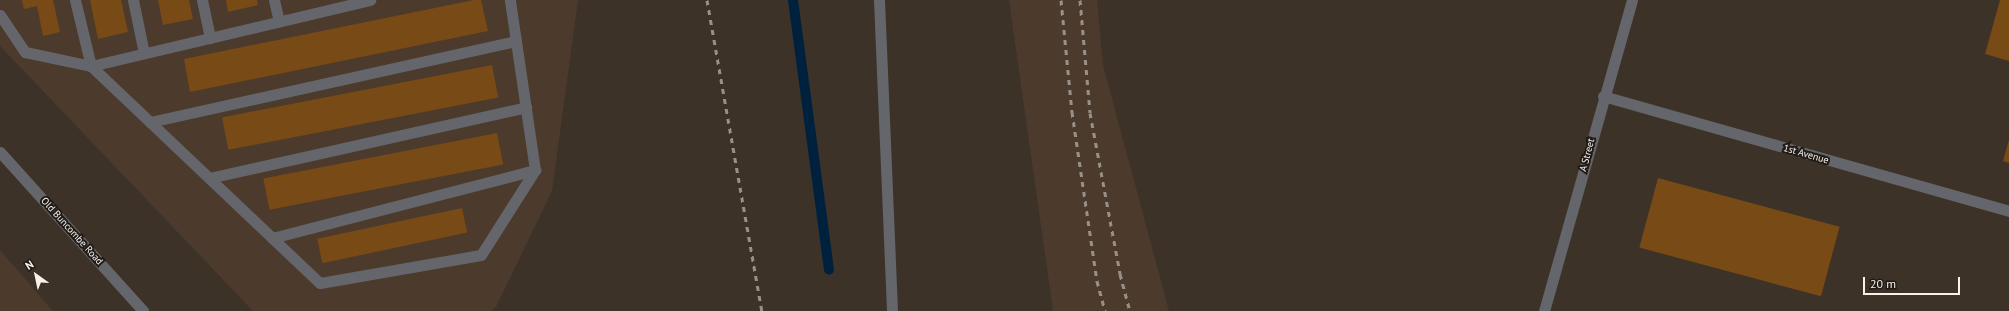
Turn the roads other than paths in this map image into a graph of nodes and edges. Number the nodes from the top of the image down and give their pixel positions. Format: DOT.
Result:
graph roads {
  1 [pos="75,0"];
  2 [pos="133,0"];
  3 [pos="202,0"];
  4 [pos="274,0"];
  5 [pos="370,0"];
  6 [pos="510,0"];
  7 [pos="879,0"];
  8 [pos="1632,0"];
  9 [pos="338,4"];
  10 [pos="0,15"];
  11 [pos="279,21"];
  12 [pos="210,38"];
  13 [pos="516,41"];
  14 [pos="144,53"];
  15 [pos="91,66"];
  16 [pos="1603,96"];
  17 [pos="526,107"];
  18 [pos="150,122"];
  19 [pos="0,152"];
  20 [pos="535,170"];
  21 [pos="209,178"];
  22 [pos="2009,211"];
  23 [pos="272,238"];
  24 [pos="143,311"];
  25 [pos="892,311"];
  26 [pos="1544,311"];
  1 -- 15 [label="street"];
  2 -- 14 [label="street"];
  3 -- 12 [label="street"];
  4 -- 11 [label="street"];
  5 -- 9 [label="street"];
  6 -- 13 [label="street"];
  7 -- 25 [label="street"];
  8 -- 16 [label="street, A Street"];
  9 -- 11 [label="street"];
  10 -- 15 [label="street"];
  11 -- 12 [label="street"];
  12 -- 14 [label="street"];
  13 -- 17 [label="street"];
  13 -- 18 [label="street"];
  14 -- 15 [label="street"];
  15 -- 18 [label="street"];
  16 -- 22 [label="street, 1st Avenue"];
  16 -- 26 [label="street, A Street"];
  17 -- 20 [label="street"];
  17 -- 21 [label="street"];
  18 -- 21 [label="street"];
  19 -- 24 [label="street, Old Buncombe Road"];
  20 -- 23 [label="street"];
  20 -- 23 [label="street"];
  21 -- 23 [label="street"];
}
